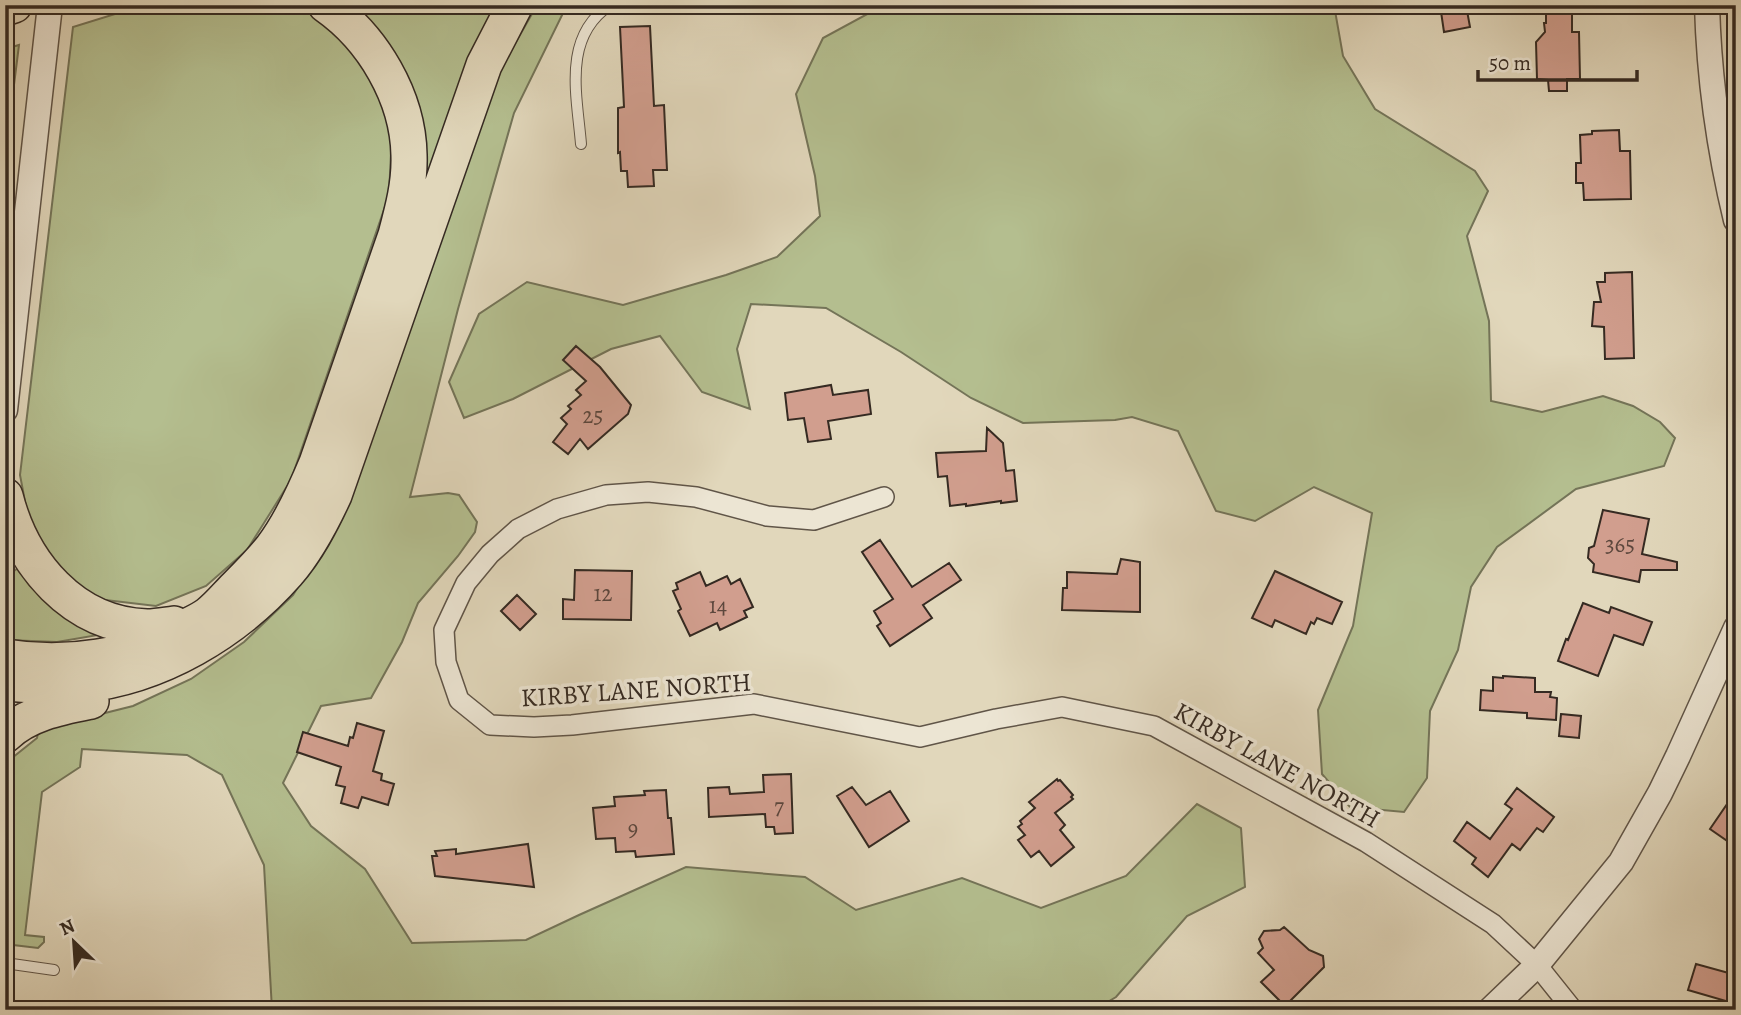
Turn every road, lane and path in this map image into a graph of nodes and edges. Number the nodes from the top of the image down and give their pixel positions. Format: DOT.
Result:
graph roads {
  1 [pos="14,5"];
  2 [pos="50,5"];
  3 [pos="326,5"];
  4 [pos="515,5"];
  5 [pos="610,5"];
  6 [pos="1707,5"];
  7 [pos="5,8"];
  8 [pos="580,144"];
  9 [pos="1734,207"];
  10 [pos="9,346"];
  11 [pos="5,410"];
  12 [pos="5,496"];
  13 [pos="884,497"];
  14 [pos="212,625"];
  15 [pos="1736,628"];
  16 [pos="5,657"];
  17 [pos="5,683"];
  18 [pos="5,735"];
  19 [pos="5,963"];
  20 [pos="1537,965"];
  21 [pos="54,970"];
  22 [pos="1490,1010"];
  23 [pos="1573,1010"];
  1 -- 7 [label="highway"];
  2 -- 10 [label="street"];
  3 -- 14 [label="highway"];
  4 -- 14 [label="highway"];
  5 -- 8 [label="lane"];
  6 -- 9 [label="street"];
  10 -- 11 [label="street"];
  12 -- 14 [label="highway"];
  13 -- 20 [label="street, KIRBY LANE NORTH"];
  14 -- 16 [label="highway"];
  14 -- 17 [label="highway"];
  14 -- 18 [label="highway"];
  15 -- 20 [label="street"];
  19 -- 21 [label="lane"];
  20 -- 22 [label="street"];
  20 -- 23 [label="street, KIRBY LANE NORTH"];
}
